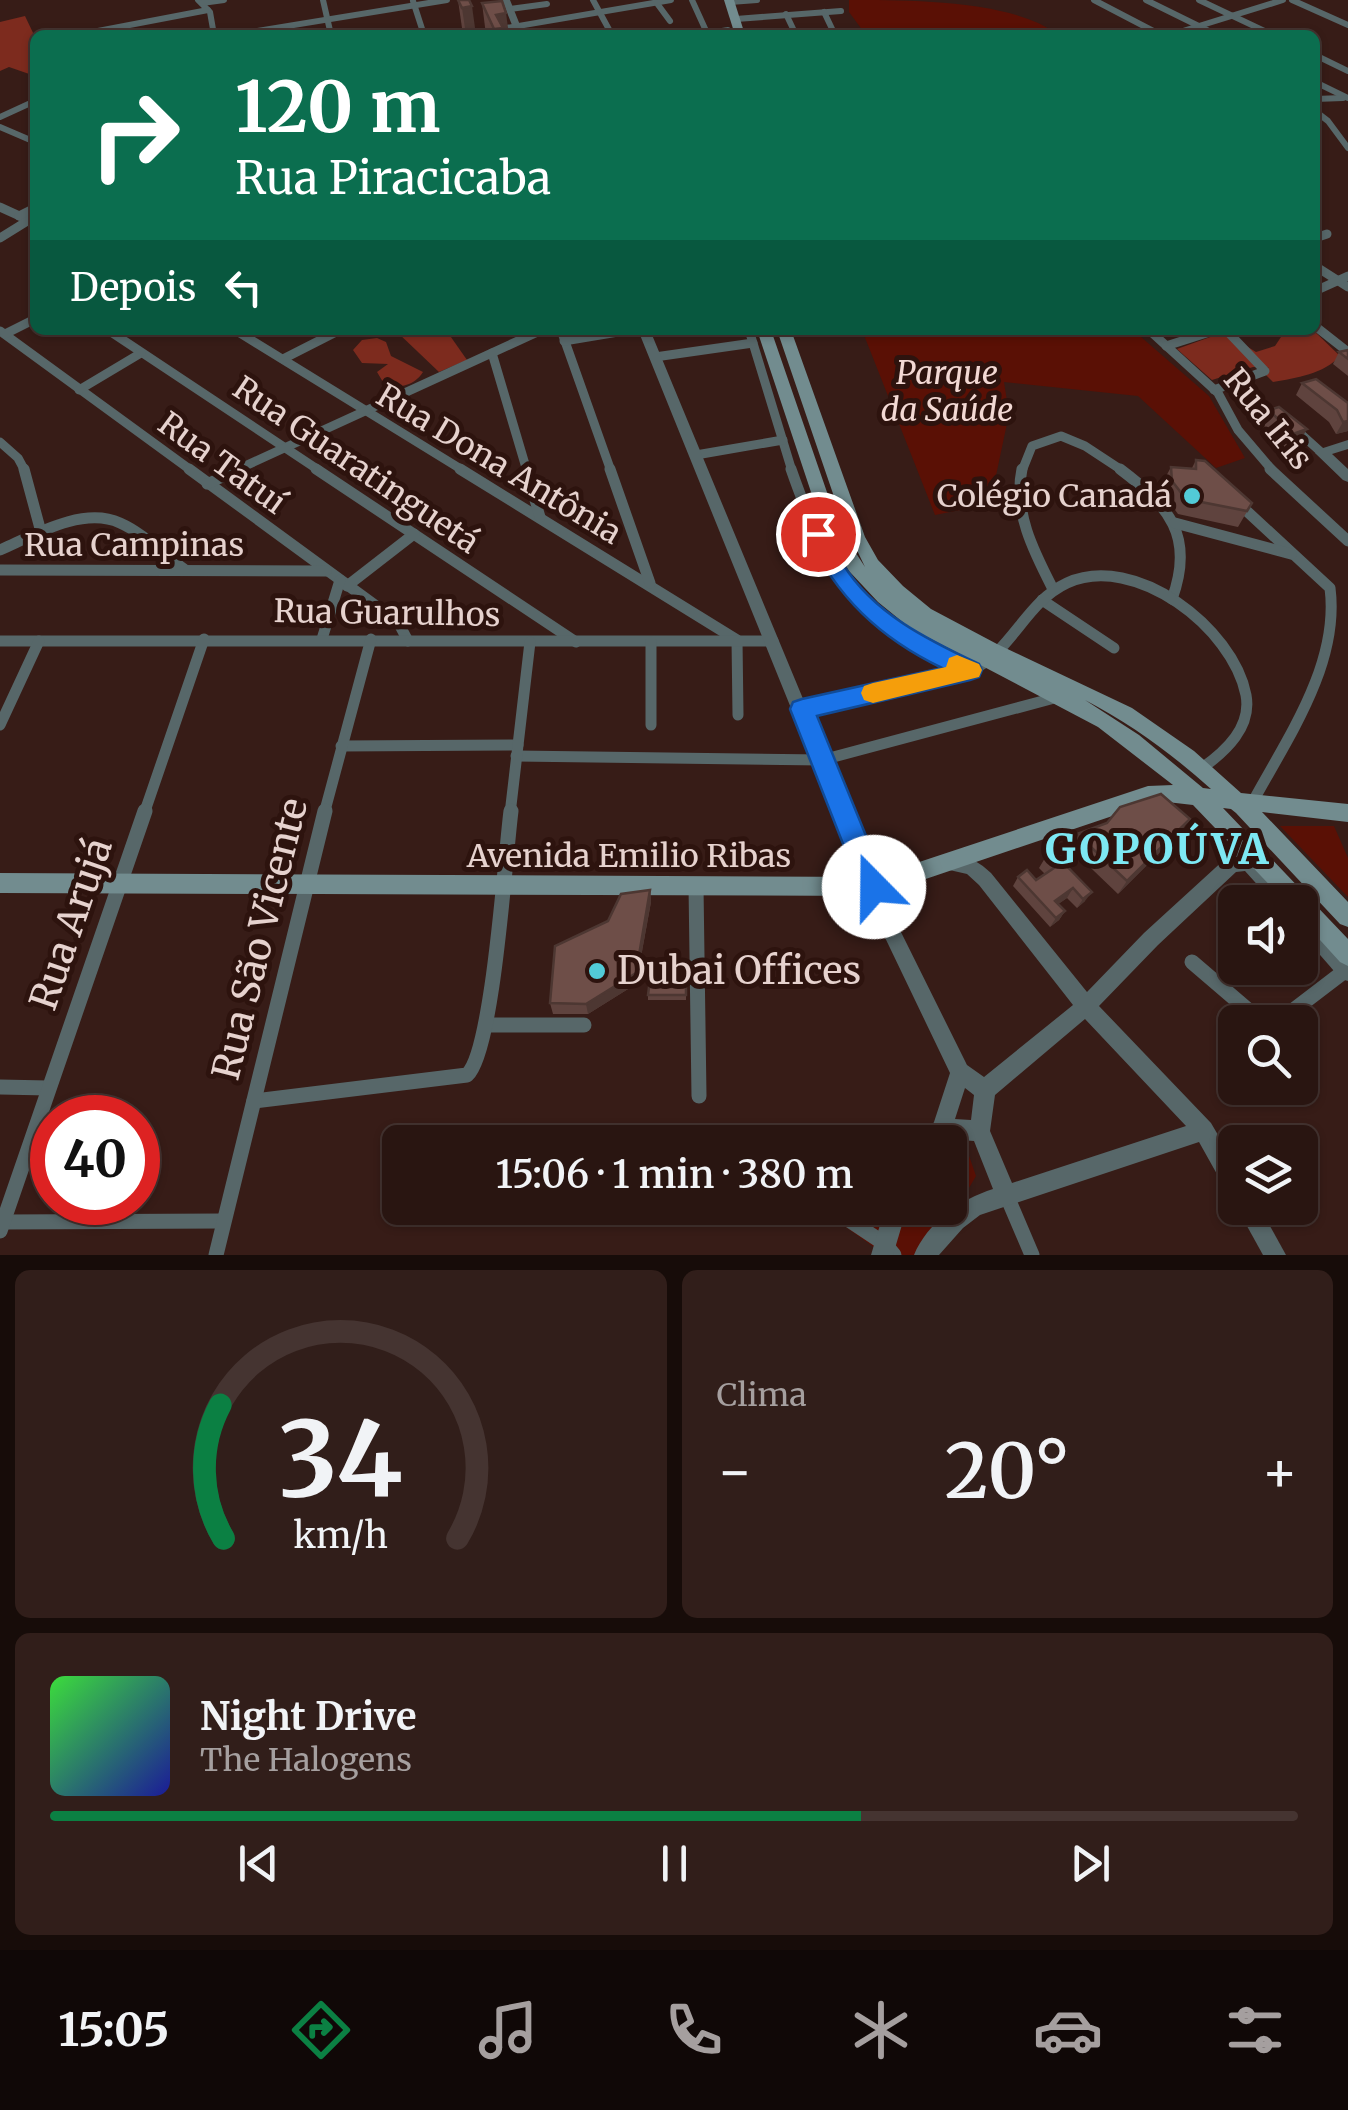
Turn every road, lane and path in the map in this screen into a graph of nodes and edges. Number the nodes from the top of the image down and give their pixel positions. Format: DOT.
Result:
graph roads {
  1 [pos="224,0"];
  2 [pos="323,0"];
  3 [pos="447,0"];
  4 [pos="593,0"];
  5 [pos="671,0"];
  6 [pos="692,0"];
  7 [pos="757,0"];
  8 [pos="1094,0"];
  9 [pos="1146,0"];
  10 [pos="1200,0"];
  11 [pos="1283,0"];
  12 [pos="1292,0"];
  13 [pos="726,1"];
  14 [pos="641,2"];
  15 [pos="656,2"];
  16 [pos="414,3"];
  17 [pos="203,4"];
  18 [pos="547,4"];
  19 [pos="508,5"];
  20 [pos="841,11"];
  21 [pos="600,12"];
  22 [pos="824,12"];
  23 [pos="786,14"];
  24 [pos="1233,16"];
  25 [pos="328,19"];
  26 [pos="562,19"];
  27 [pos="736,19"];
  28 [pos="670,22"];
  29 [pos="1348,25"];
  30 [pos="1199,26"];
  31 [pos="96,30"];
  32 [pos="212,30"];
  33 [pos="263,30"];
  34 [pos="330,30"];
  35 [pos="422,30"];
  36 [pos="518,30"];
  37 [pos="522,30"];
  38 [pos="567,30"];
  39 [pos="609,30"];
  40 [pos="707,30"];
  41 [pos="729,30"];
  42 [pos="739,30"];
  43 [pos="794,30"];
  44 [pos="833,30"];
  45 [pos="1151,30"];
  46 [pos="1186,30"];
  47 [pos="1207,30"];
  48 [pos="1262,30"];
  49 [pos="1320,57"];
  50 [pos="1348,71"];
  51 [pos="1320,84"];
  52 [pos="1348,97"];
  53 [pos="1320,100"];
  54 [pos="30,102"];
  55 [pos="1320,115"];
  56 [pos="0,117"];
  57 [pos="0,126"];
  58 [pos="30,132"];
  59 [pos="22,136"];
  60 [pos="30,140"];
  61 [pos="1348,148"];
  62 [pos="0,207"];
  63 [pos="28,220"];
  64 [pos="1327,234"];
  65 [pos="1320,236"];
  66 [pos="0,238"];
  67 [pos="1320,268"];
  68 [pos="1343,279"];
  69 [pos="1348,287"];
  70 [pos="30,321"];
  71 [pos="1320,330"];
  72 [pos="3,332"];
  73 [pos="1348,332"];
  74 [pos="115,335"];
  75 [pos="244,335"];
  76 [pos="321,335"];
  77 [pos="329,335"];
  78 [pos="531,335"];
  79 [pos="562,335"];
  80 [pos="646,335"];
  81 [pos="1154,335"];
  82 [pos="1200,335"];
  83 [pos="1231,335"];
  84 [pos="325,337"];
  85 [pos="786,337"];
  86 [pos="1330,338"];
  87 [pos="763,339"];
  88 [pos="1166,346"];
  89 [pos="1348,352"];
  90 [pos="141,353"];
  91 [pos="492,353"];
  92 [pos="655,357"];
  93 [pos="283,359"];
  94 [pos="78,390"];
  95 [pos="1214,390"];
  96 [pos="363,412"];
  97 [pos="1283,417"];
  98 [pos="783,440"];
  99 [pos="0,442"];
  100 [pos="1348,444"];
  101 [pos="284,448"];
  102 [pos="1322,453"];
  103 [pos="696,455"];
  104 [pos="1348,477"];
  105 [pos="207,484"];
  106 [pos="1232,498"];
  107 [pos="540,517"];
  108 [pos="1174,523"];
  109 [pos="41,532"];
  110 [pos="414,534"];
  111 [pos="1348,541"];
  112 [pos="0,550"];
  113 [pos="1296,556"];
  114 [pos="0,570"];
  115 [pos="184,570"];
  116 [pos="328,571"];
  117 [pos="344,583"];
  118 [pos="650,584"];
  119 [pos="1053,589"];
  120 [pos="1042,600"];
  121 [pos="1172,600"];
  122 [pos="204,638"];
  123 [pos="322,639"];
  124 [pos="371,639"];
  125 [pos="737,640"];
  126 [pos="0,641"];
  127 [pos="39,641"];
  128 [pos="408,641"];
  129 [pos="774,641"];
  130 [pos="530,642"];
  131 [pos="576,642"];
  132 [pos="651,642"];
  133 [pos="1114,648"];
  134 [pos="946,659"];
  135 [pos="984,660"];
  136 [pos="951,675"];
  137 [pos="1062,696"];
  138 [pos="802,709"];
  139 [pos="738,715"];
  140 [pos="651,724"];
  141 [pos="0,725"];
  142 [pos="341,746"];
  143 [pos="517,750"];
  144 [pos="822,760"];
  145 [pos="1202,768"];
  146 [pos="1194,796"];
  147 [pos="1246,804"];
  148 [pos="1346,817"];
  149 [pos="1002,845"];
  150 [pos="1248,863"];
  151 [pos="938,864"];
  152 [pos="986,878"];
  153 [pos="0,883"];
  154 [pos="119,883"];
  155 [pos="504,884"];
  156 [pos="1268,885"];
  157 [pos="1282,885"];
  158 [pos="696,886"];
  159 [pos="308,887"];
  160 [pos="878,897"];
  161 [pos="1348,917"];
  162 [pos="1318,927"];
  163 [pos="1318,938"];
  164 [pos="1192,962"];
  165 [pos="1347,966"];
  166 [pos="1242,1005"];
  167 [pos="1299,1005"];
  168 [pos="1086,1006"];
  169 [pos="486,1025"];
  170 [pos="584,1025"];
  171 [pos="960,1072"];
  172 [pos="0,1087"];
  173 [pos="48,1088"];
  174 [pos="985,1090"];
  175 [pos="699,1096"];
  176 [pos="254,1100"];
  177 [pos="941,1125"];
  178 [pos="1204,1130"];
  179 [pos="980,1131"];
  180 [pos="967,1132"];
  181 [pos="1218,1154"];
  182 [pos="1006,1194"];
  183 [pos="223,1221"];
  184 [pos="853,1225"];
  185 [pos="892,1225"];
  186 [pos="1258,1225"];
  187 [pos="1,1226"];
  188 [pos="887,1251"];
  189 [pos="216,1255"];
  190 [pos="925,1255"];
  191 [pos="1032,1255"];
  192 [pos="1275,1255"];
  1 -- 17 [label="street"];
  2 -- 25 [label="street"];
  3 -- 16 [label="street"];
  4 -- 21 [label="street"];
  5 -- 15 [label="street"];
  6 -- 40 [label="street"];
  7 -- 13 [label="street"];
  8 -- 45 [label="street"];
  9 -- 30 [label="street"];
  10 -- 24 [label="street"];
  11 -- 24 [label="street"];
  12 -- 29 [label="street"];
  13 -- 27 [label="main road"];
  13 -- 41 [label="main road"];
  14 -- 15 [label="street"];
  14 -- 21 [label="street"];
  15 -- 28 [label="street"];
  16 -- 25 [label="street"];
  16 -- 35 [label="street"];
  17 -- 31 [label="street"];
  17 -- 32 [label="street"];
  18 -- 19 [label="street"];
  19 -- 36 [label="street"];
  20 -- 22 [label="street"];
  21 -- 26 [label="street"];
  21 -- 39 [label="street"];
  22 -- 23 [label="street"];
  22 -- 44 [label="street"];
  23 -- 27 [label="street"];
  23 -- 43 [label="street"];
  24 -- 30 [label="street"];
  24 -- 48 [label="street"];
  25 -- 33 [label="street"];
  25 -- 34 [label="street"];
  26 -- 37 [label="street"];
  26 -- 38 [label="street"];
  27 -- 42 [label="main road"];
  30 -- 46 [label="street"];
  30 -- 47 [label="street"];
  49 -- 50 [label="street"];
  51 -- 52 [label="street"];
  52 -- 53 [label="street"];
  54 -- 56 [label="street"];
  55 -- 61 [label="street"];
  57 -- 59 [label="street"];
  58 -- 59 [label="street"];
  59 -- 60 [label="street"];
  62 -- 63 [label="street"];
  63 -- 66 [label="street"];
  64 -- 65 [label="street"];
  67 -- 68 [label="street"];
  68 -- 69 [label="street"];
  70 -- 72 [label="street"];
  71 -- 86 [label="street"];
  72 -- 94 [label="street, Rua Tatuí"];
  73 -- 86 [label="street"];
  74 -- 90 [label="street, Rua Guaratinguetá"];
  75 -- 93 [label="street, Rua Dona Antônia"];
  76 -- 84 [label="street"];
  77 -- 84 [label="street"];
  78 -- 91 [label="street"];
  79 -- 118 [label="street"];
  80 -- 92 [label="street"];
  81 -- 88 [label="street, Rua Iris"];
  82 -- 88 [label="street"];
  83 -- 95 [label="street"];
  84 -- 93 [label="street"];
  85 -- 87 [label="main road"];
  85 -- 135 [label="main road"];
  86 -- 89 [label="street"];
  87 -- 92 [label="street"];
  87 -- 98 [label="street"];
  87 -- 135 [label="main road"];
  88 -- 95 [label="street, Rua Iris"];
  90 -- 94 [label="street"];
  90 -- 101 [label="street, Rua Guaratinguetá"];
  91 -- 96 [label="street"];
  91 -- 107 [label="street"];
  92 -- 103 [label="street"];
  93 -- 96 [label="street, Rua Dona Antônia"];
  94 -- 105 [label="street, Rua Tatuí"];
  95 -- 111 [label="street, Rua Iris"];
  96 -- 101 [label="street"];
  96 -- 107 [label="street, Rua Dona Antônia"];
  97 -- 102 [label="street"];
  98 -- 103 [label="street"];
  98 -- 134 [label="street"];
  99 -- 109 [label="street"];
  100 -- 102 [label="street"];
  101 -- 105 [label="street"];
  101 -- 110 [label="street, Rua Guaratinguetá"];
  102 -- 104 [label="street"];
  103 -- 129 [label="street"];
  105 -- 116 [label="street, Rua Tatuí"];
  106 -- 113 [label="street"];
  107 -- 118 [label="street, Rua Dona Antônia"];
  108 -- 113 [label="street"];
  108 -- 119 [label="street"];
  108 -- 121 [label="street"];
  109 -- 112 [label="street"];
  109 -- 115 [label="street"];
  110 -- 117 [label="street"];
  110 -- 131 [label="street, Rua Guaratinguetá"];
  113 -- 147 [label="street"];
  114 -- 115 [label="street, Rua Campinas"];
  115 -- 116 [label="street, Rua Campinas"];
  116 -- 117 [label="street, Rua Tatuí"];
  117 -- 123 [label="street"];
  117 -- 128 [label="street, Rua Tatuí"];
  118 -- 125 [label="street, Rua Dona Antônia"];
  119 -- 120 [label="street"];
  119 -- 121 [label="street"];
  120 -- 133 [label="street"];
  120 -- 135 [label="street"];
  121 -- 145 [label="street"];
  122 -- 123 [label="street, Rua Guarulhos"];
  122 -- 127 [label="street, Rua Guarulhos"];
  122 -- 154 [label="street, Rua Arujá"];
  123 -- 124 [label="street, Rua Guarulhos"];
  124 -- 128 [label="street, Rua Guarulhos"];
  124 -- 142 [label="street, Rua São Vicente"];
  125 -- 129 [label="street, Rua Guarulhos"];
  125 -- 132 [label="street, Rua Guarulhos"];
  125 -- 139 [label="street"];
  126 -- 127 [label="street, Rua Guarulhos"];
  127 -- 141 [label="street"];
  128 -- 130 [label="street, Rua Guarulhos"];
  129 -- 138 [label="street"];
  130 -- 131 [label="street, Rua Guarulhos"];
  130 -- 143 [label="street"];
  131 -- 132 [label="street, Rua Guarulhos"];
  132 -- 140 [label="street"];
  134 -- 135 [label="street"];
  134 -- 136 [label="street"];
  135 -- 136 [label="street"];
  135 -- 137 [label="main road"];
  135 -- 145 [label="main road"];
  136 -- 138 [label="street"];
  137 -- 144 [label="street"];
  137 -- 146 [label="main road"];
  138 -- 144 [label="street"];
  142 -- 143 [label="street"];
  142 -- 159 [label="street, Rua São Vicente"];
  143 -- 144 [label="street"];
  143 -- 155 [label="street"];
  144 -- 160 [label="street"];
  145 -- 147 [label="main road"];
  146 -- 147 [label="main road"];
  146 -- 149 [label="main road"];
  146 -- 150 [label="street"];
  146 -- 157 [label="main road"];
  147 -- 148 [label="main road"];
  147 -- 161 [label="main road"];
  149 -- 151 [label="main road"];
  149 -- 152 [label="street"];
  150 -- 156 [label="street"];
  150 -- 168 [label="street"];
  151 -- 152 [label="street"];
  151 -- 160 [label="main road"];
  152 -- 168 [label="street"];
  153 -- 154 [label="main road, Avenida Emilio Ribas"];
  154 -- 159 [label="main road, Avenida Emilio Ribas"];
  154 -- 173 [label="street, Rua Arujá"];
  155 -- 158 [label="main road, Avenida Emilio Ribas"];
  155 -- 159 [label="main road, Avenida Emilio Ribas"];
  155 -- 169 [label="street"];
  158 -- 160 [label="main road, Avenida Emilio Ribas"];
  158 -- 175 [label="street"];
  159 -- 176 [label="street, Rua São Vicente"];
  160 -- 171 [label="street"];
  162 -- 165 [label="main road"];
  163 -- 165 [label="street"];
  164 -- 166 [label="street"];
  165 -- 167 [label="street"];
  168 -- 174 [label="street"];
  168 -- 178 [label="street"];
  169 -- 170 [label="street"];
  169 -- 176 [label="street"];
  171 -- 174 [label="street"];
  171 -- 177 [label="street"];
  172 -- 173 [label="street"];
  173 -- 187 [label="street, Rua Arujá"];
  174 -- 179 [label="street"];
  176 -- 183 [label="street, Rua São Vicente"];
  178 -- 181 [label="street"];
  178 -- 182 [label="street"];
  179 -- 180 [label="street"];
  179 -- 182 [label="street"];
  182 -- 190 [label="street"];
  182 -- 191 [label="street"];
  183 -- 187 [label="street"];
  183 -- 189 [label="street, Rua São Vicente"];
  184 -- 188 [label="street"];
  185 -- 188 [label="street"];
  186 -- 192 [label="street"];
}
